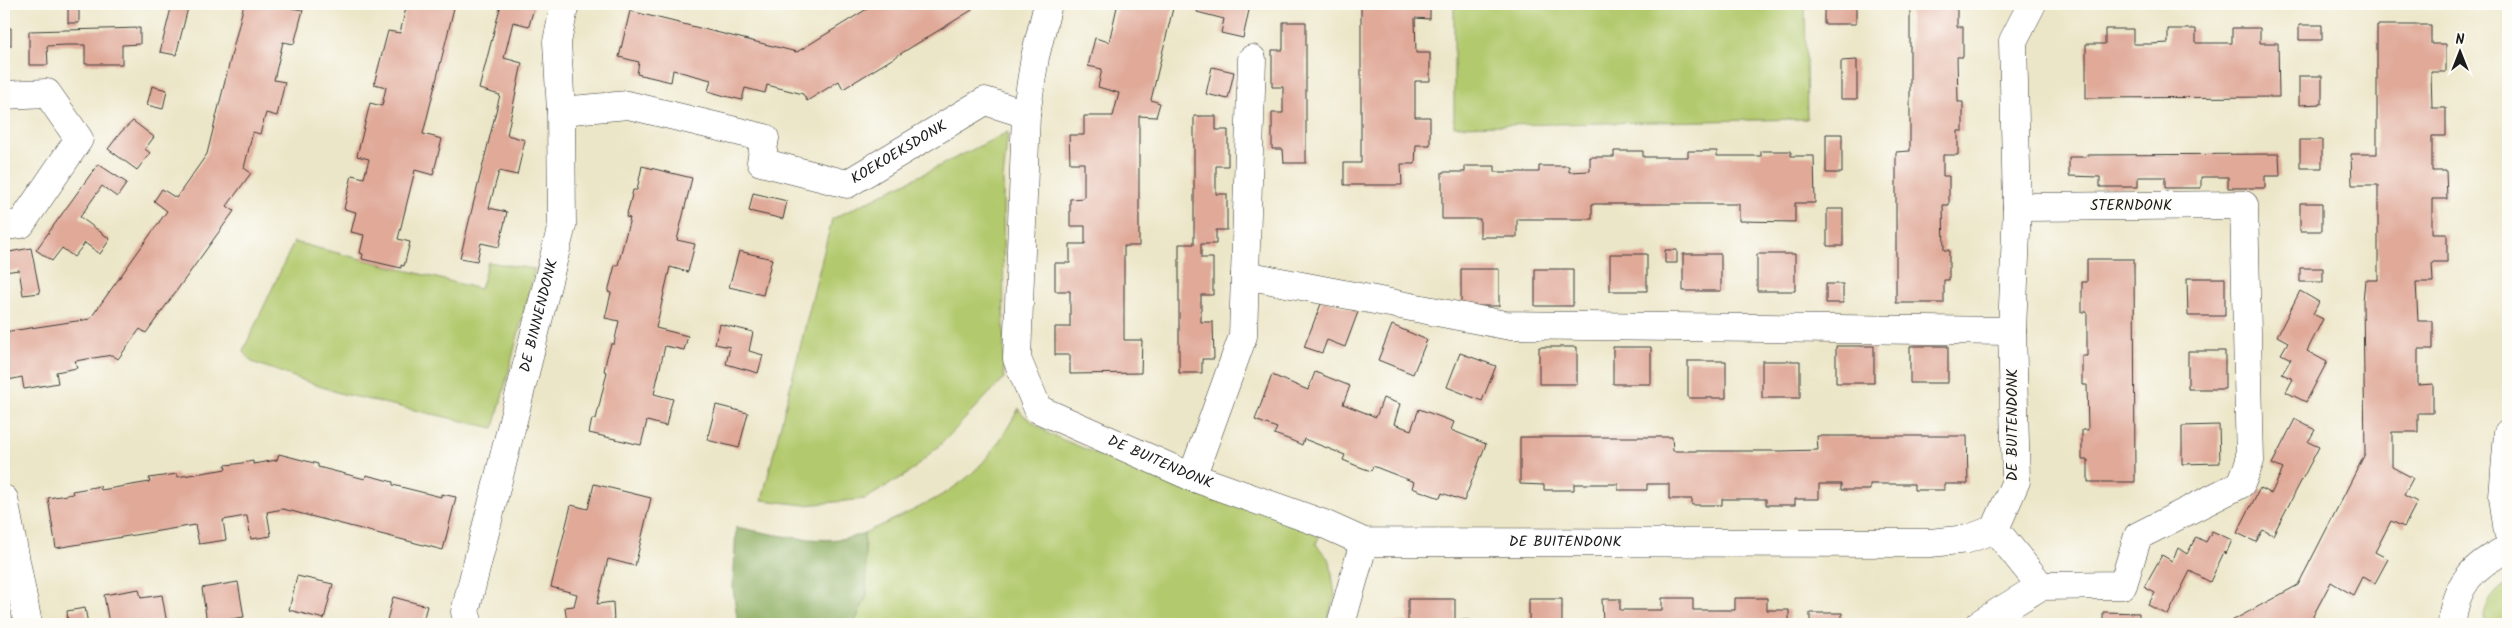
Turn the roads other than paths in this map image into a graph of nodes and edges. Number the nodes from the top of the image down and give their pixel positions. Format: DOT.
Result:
graph roads {
  1 [pos="566,4"];
  2 [pos="1048,4"];
  3 [pos="2032,4"];
  4 [pos="1252,59"];
  5 [pos="4,95"];
  6 [pos="561,111"];
  7 [pos="1026,114"];
  8 [pos="2018,207"];
  9 [pos="4,226"];
  10 [pos="1245,275"];
  11 [pos="2012,331"];
  12 [pos="2508,433"];
  13 [pos="1192,477"];
  14 [pos="4,499"];
  15 [pos="1995,529"];
  16 [pos="2508,532"];
  17 [pos="1364,542"];
  18 [pos="2508,549"];
  19 [pos="2041,586"];
  20 [pos="28,624"];
  21 [pos="469,624"];
  22 [pos="1341,624"];
  23 [pos="1979,624"];
  24 [pos="2452,624"];
  1 -- 6 [label="street, DE BINNENDONK"];
  2 -- 7 [label="street, DE BUITENDONK"];
  3 -- 8 [label="street, DE BUITENDONK"];
  4 -- 10 [label="street"];
  5 -- 9 [label="street"];
  6 -- 7 [label="street, KOEKOEKSDONK"];
  6 -- 21 [label="street, DE BINNENDONK"];
  7 -- 13 [label="street, DE BUITENDONK"];
  8 -- 11 [label="street, DE BUITENDONK"];
  8 -- 19 [label="street, STERNDONK"];
  10 -- 11 [label="street"];
  10 -- 13 [label="street"];
  11 -- 15 [label="street, DE BUITENDONK"];
  12 -- 16 [label="street"];
  13 -- 17 [label="street, DE BUITENDONK"];
  14 -- 20 [label="street"];
  15 -- 17 [label="street, DE BUITENDONK"];
  15 -- 19 [label="street"];
  17 -- 22 [label="street"];
  18 -- 24 [label="street"];
  19 -- 23 [label="street"];
}
